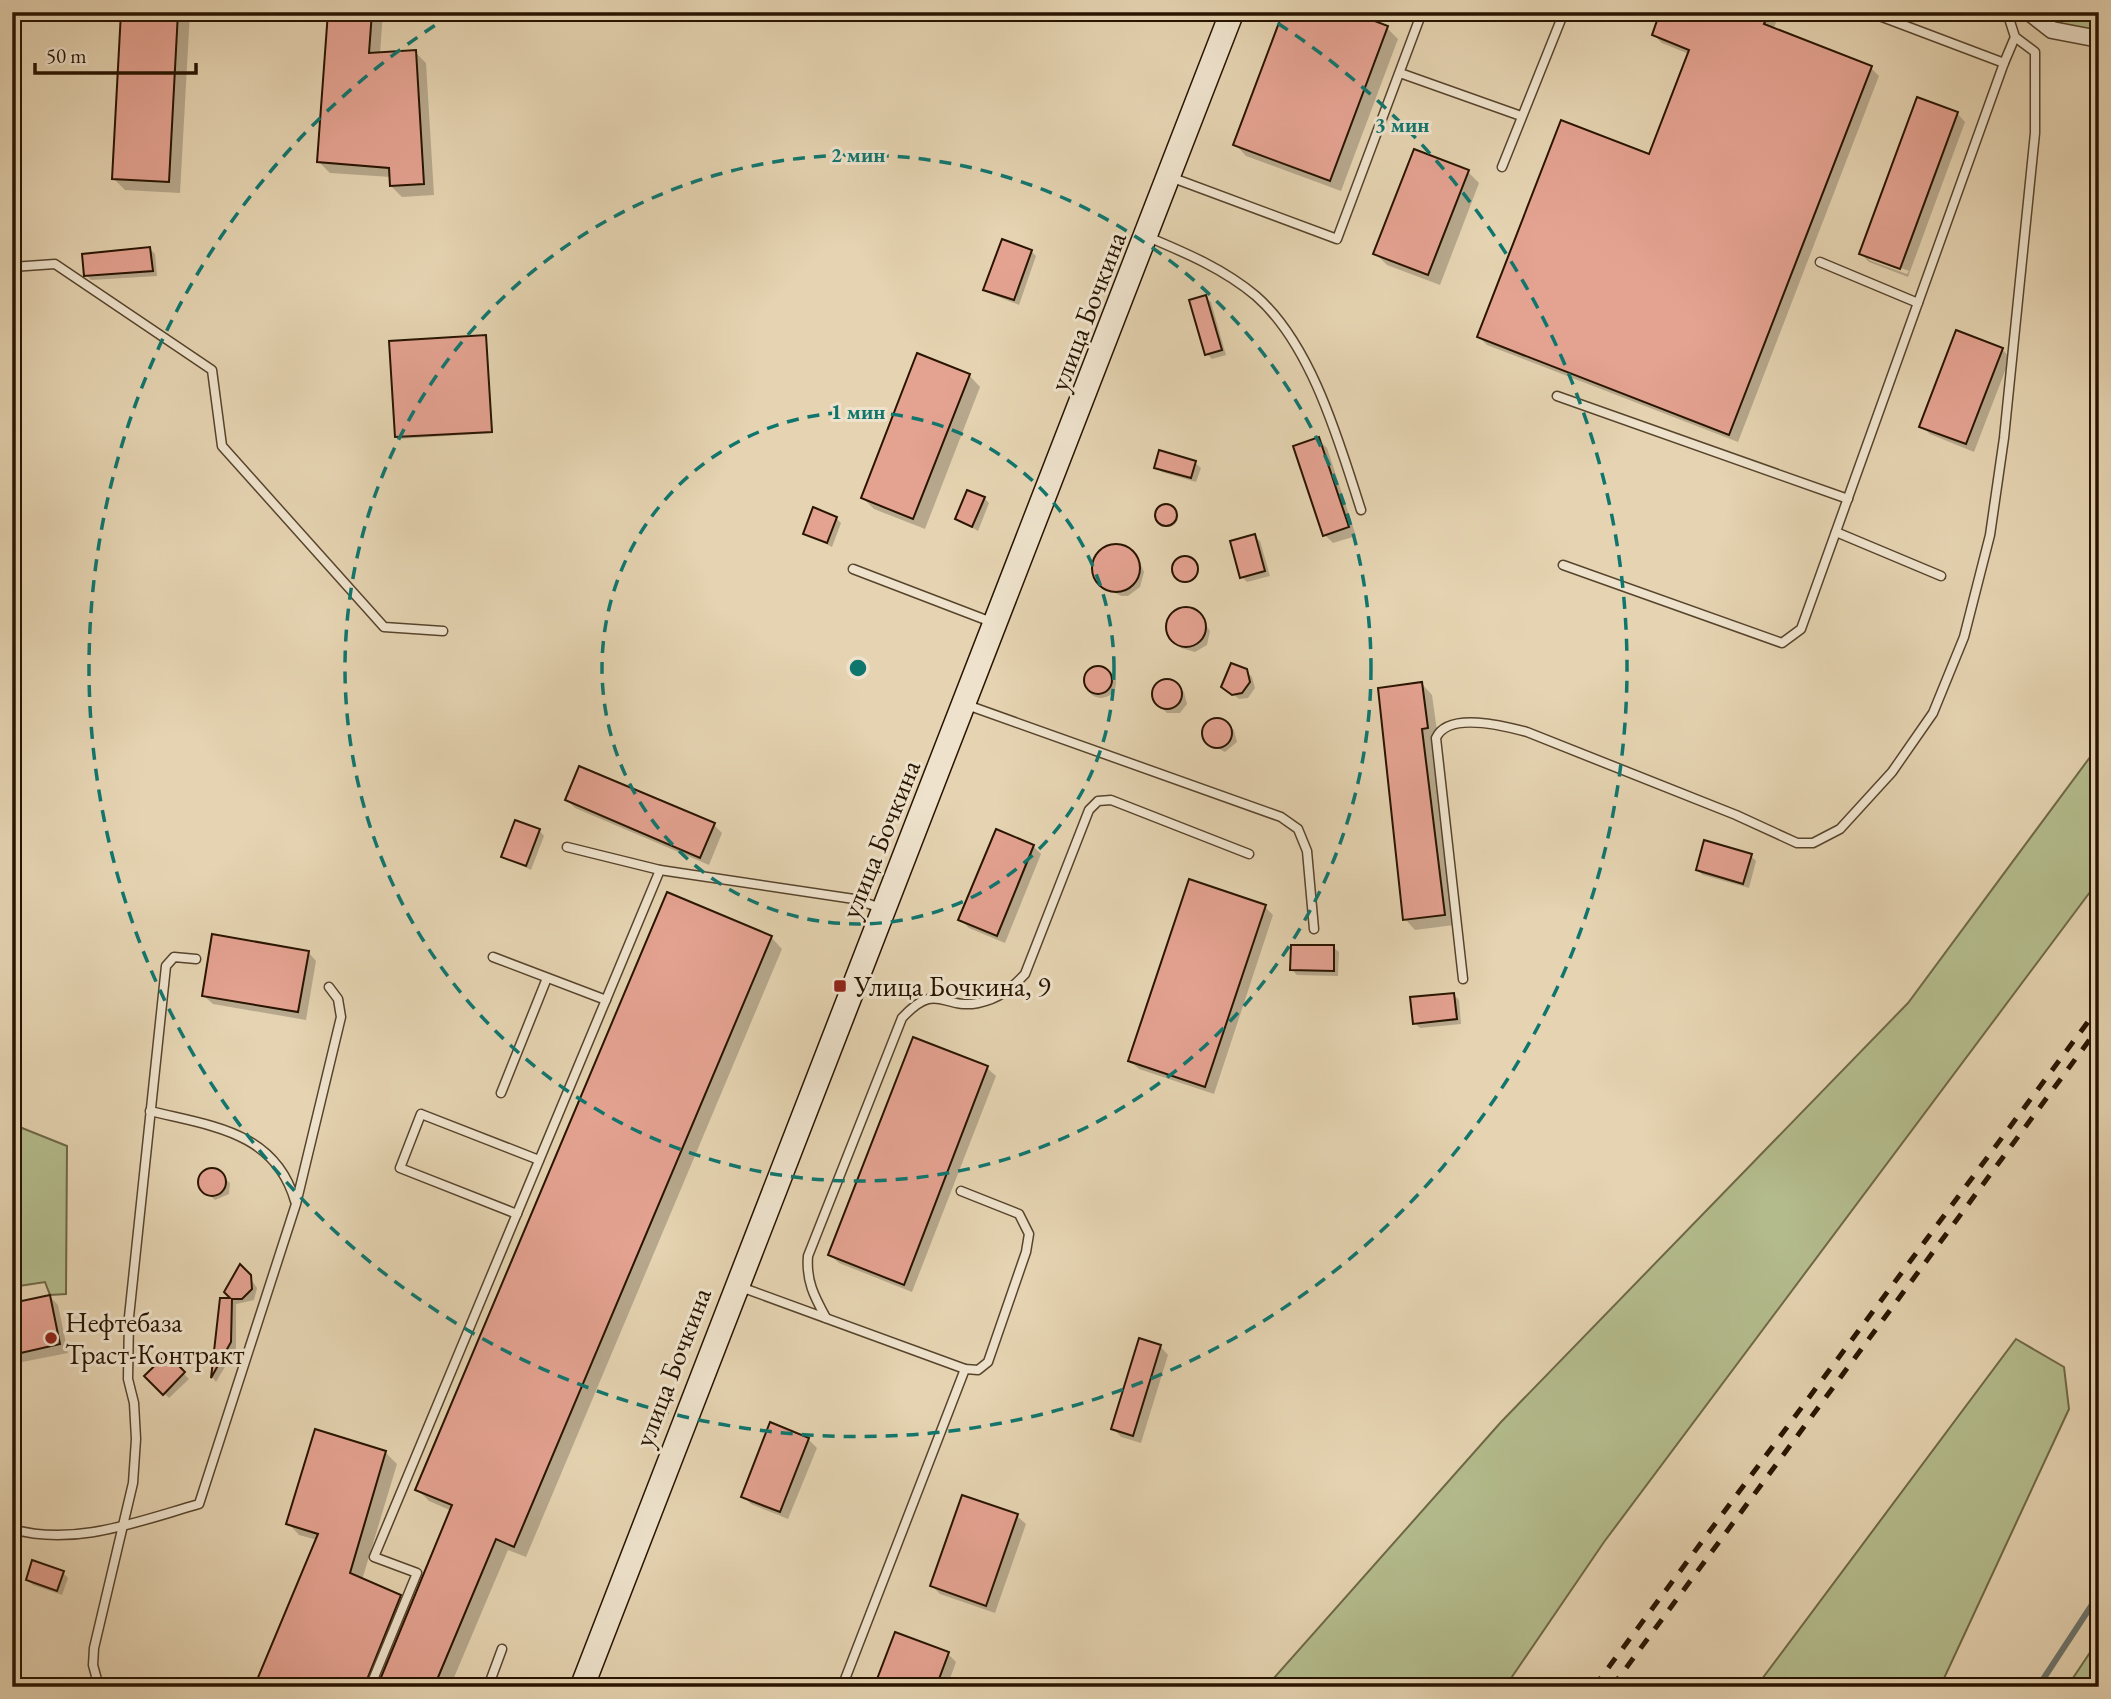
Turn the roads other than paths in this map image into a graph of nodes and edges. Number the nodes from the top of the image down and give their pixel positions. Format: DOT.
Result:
graph roads {
  1 [pos="1232,12"];
  2 [pos="1422,12"];
  3 [pos="1564,12"];
  4 [pos="1869,12"];
  5 [pos="2007,12"];
  6 [pos="2029,12"];
  7 [pos="2015,37"];
  8 [pos="2099,39"];
  9 [pos="2004,64"];
  10 [pos="1400,73"];
  11 [pos="1521,116"];
  12 [pos="1502,167"];
  13 [pos="1170,177"];
  14 [pos="1147,236"];
  15 [pos="1820,261"];
  16 [pos="12,267"];
  17 [pos="1919,303"];
  18 [pos="1558,396"];
  19 [pos="1848,499"];
  20 [pos="1361,510"];
  21 [pos="1836,532"];
  22 [pos="1563,565"];
  23 [pos="853,569"];
  24 [pos="1941,576"];
  25 [pos="997,625"];
  26 [pos="443,631"];
  27 [pos="966,705"];
  28 [pos="566,847"];
  29 [pos="1249,855"];
  30 [pos="660,870"];
  31 [pos="884,909"];
  32 [pos="1314,929"];
  33 [pos="493,957"];
  34 [pos="196,959"];
  35 [pos="547,978"];
  36 [pos="1464,979"];
  37 [pos="329,987"];
  38 [pos="606,1000"];
  39 [pos="501,1093"];
  40 [pos="150,1111"];
  41 [pos="539,1160"];
  42 [pos="961,1191"];
  43 [pos="296,1203"];
  44 [pos="517,1214"];
  45 [pos="735,1285"];
  46 [pos="826,1318"];
  47 [pos="965,1369"];
  48 [pos="125,1525"];
  49 [pos="12,1529"];
  50 [pos="502,1649"];
  51 [pos="99,1687"];
  52 [pos="370,1687"];
  53 [pos="488,1687"];
  54 [pos="582,1687"];
  55 [pos="842,1687"];
  1 -- 13 [label="street, улица Бочкина"];
  2 -- 10 [label="lane"];
  3 -- 11 [label="lane"];
  4 -- 9 [label="lane"];
  5 -- 7 [label="lane"];
  6 -- 8 [label="street"];
  7 -- 9 [label="lane"];
  7 -- 36 [label="lane"];
  9 -- 17 [label="lane"];
  10 -- 11 [label="lane"];
  10 -- 13 [label="lane"];
  11 -- 12 [label="lane"];
  13 -- 14 [label="street, улица Бочкина"];
  14 -- 20 [label="lane"];
  14 -- 25 [label="street, улица Бочкина"];
  15 -- 17 [label="lane"];
  16 -- 26 [label="lane"];
  17 -- 19 [label="lane"];
  18 -- 19 [label="lane"];
  19 -- 21 [label="lane"];
  21 -- 22 [label="lane"];
  21 -- 24 [label="lane"];
  23 -- 25 [label="lane"];
  25 -- 27 [label="street, улица Бочкина"];
  27 -- 31 [label="street, улица Бочкина"];
  27 -- 32 [label="lane"];
  28 -- 30 [label="lane"];
  29 -- 46 [label="lane"];
  30 -- 31 [label="lane"];
  30 -- 38 [label="lane"];
  31 -- 45 [label="street, улица Бочкина"];
  33 -- 35 [label="lane"];
  34 -- 40 [label="lane"];
  35 -- 38 [label="lane"];
  35 -- 39 [label="lane"];
  37 -- 43 [label="lane"];
  38 -- 41 [label="lane"];
  40 -- 43 [label="lane"];
  40 -- 48 [label="lane"];
  41 -- 44 [label="lane"];
  41 -- 44 [label="lane"];
  42 -- 47 [label="lane"];
  43 -- 48 [label="lane"];
  44 -- 52 [label="lane"];
  45 -- 46 [label="lane"];
  45 -- 54 [label="street, улица Бочкина"];
  46 -- 47 [label="lane"];
  47 -- 55 [label="lane"];
  48 -- 49 [label="lane"];
  48 -- 51 [label="lane"];
  50 -- 53 [label="lane"];
}
